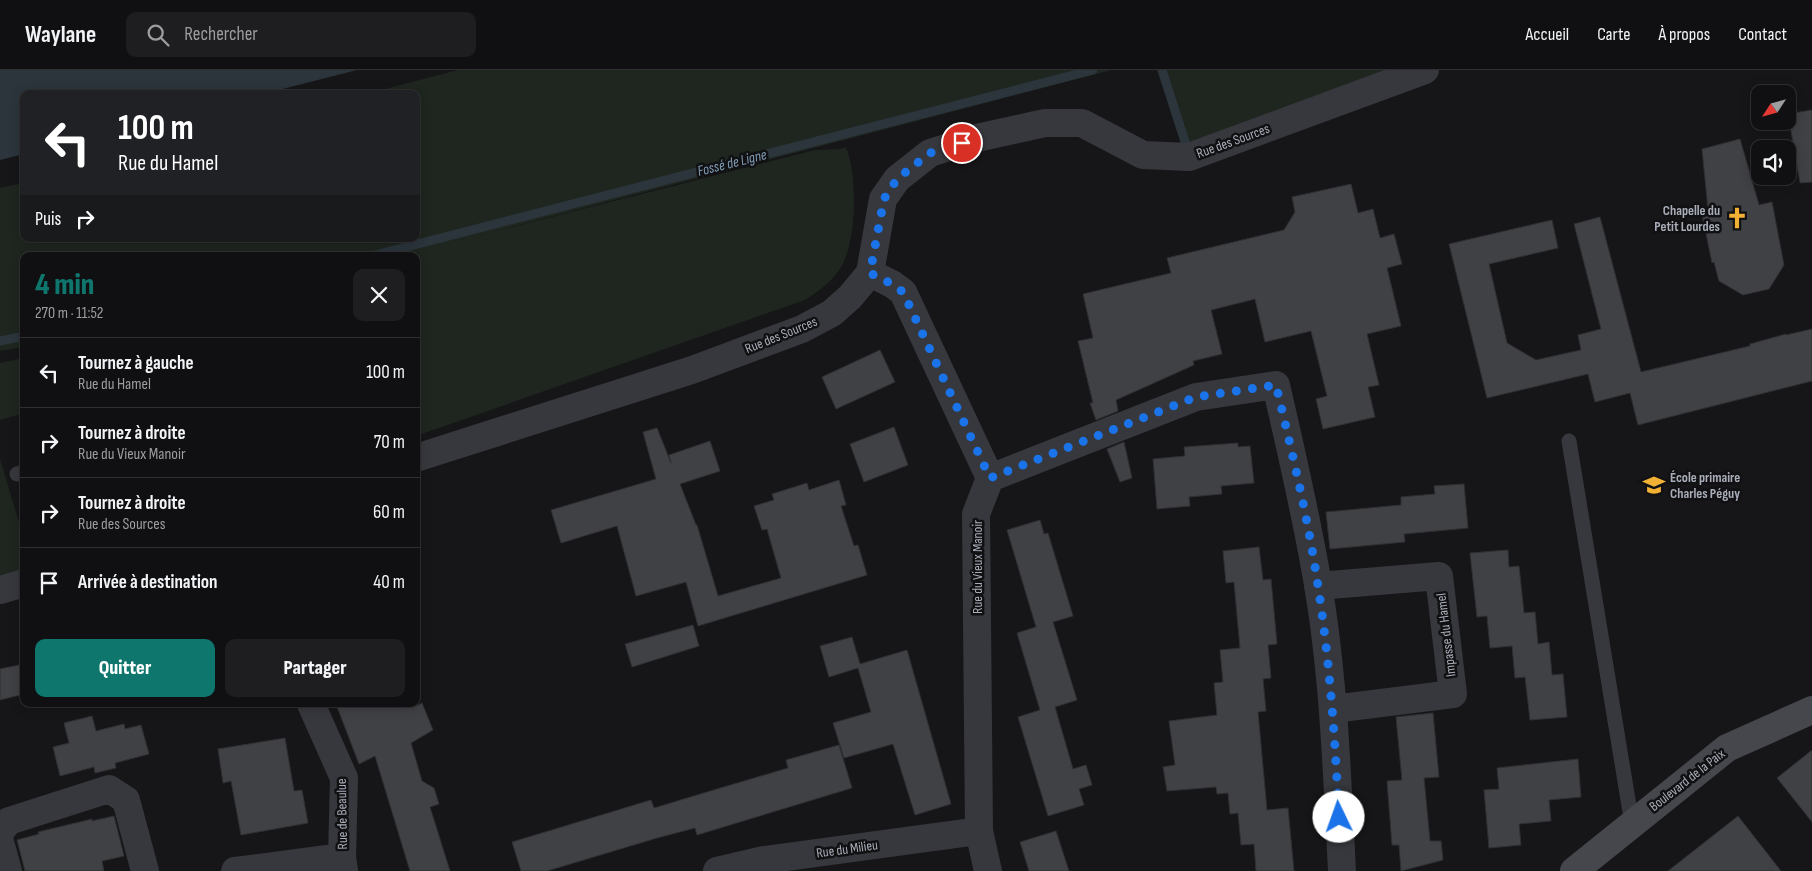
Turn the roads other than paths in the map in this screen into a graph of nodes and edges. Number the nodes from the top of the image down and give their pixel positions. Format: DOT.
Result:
graph roads {
  1 [pos="1425,70"];
  2 [pos="870,273"];
  3 [pos="1569,441"];
  4 [pos="420,457"];
  5 [pos="990,478"];
  6 [pos="20,584"];
  7 [pos="1318,586"];
  8 [pos="0,590"];
  9 [pos="312,707"];
  10 [pos="1333,709"];
  11 [pos="1812,710"];
  12 [pos="1632,824"];
  13 [pos="0,832"];
  14 [pos="978,832"];
  15 [pos="0,842"];
  16 [pos="343,864"];
  17 [pos="8,871"];
  18 [pos="145,871"];
  19 [pos="236,871"];
  20 [pos="717,871"];
  21 [pos="988,871"];
  22 [pos="1342,871"];
  23 [pos="1574,871"];
  1 -- 2 [label="street, Rue des Sources"];
  2 -- 4 [label="street, Rue des Sources"];
  2 -- 5 [label="street"];
  3 -- 12 [label="lane"];
  5 -- 7 [label="street"];
  5 -- 14 [label="street, Rue du Vieux Manoir"];
  6 -- 8 [label="street"];
  7 -- 10 [label="street"];
  7 -- 10 [label="street, Impasse du Hamel"];
  9 -- 16 [label="street, Rue de Beaulue"];
  10 -- 22 [label="street"];
  11 -- 12 [label="street, Boulevard de la Paix"];
  12 -- 23 [label="street, Boulevard de la Paix"];
  13 -- 18 [label="street"];
  14 -- 20 [label="street, Rue du Milieu"];
  14 -- 21 [label="street, Rue du Vieux Manoir"];
  15 -- 17 [label="street"];
  16 -- 19 [label="street"];
}
